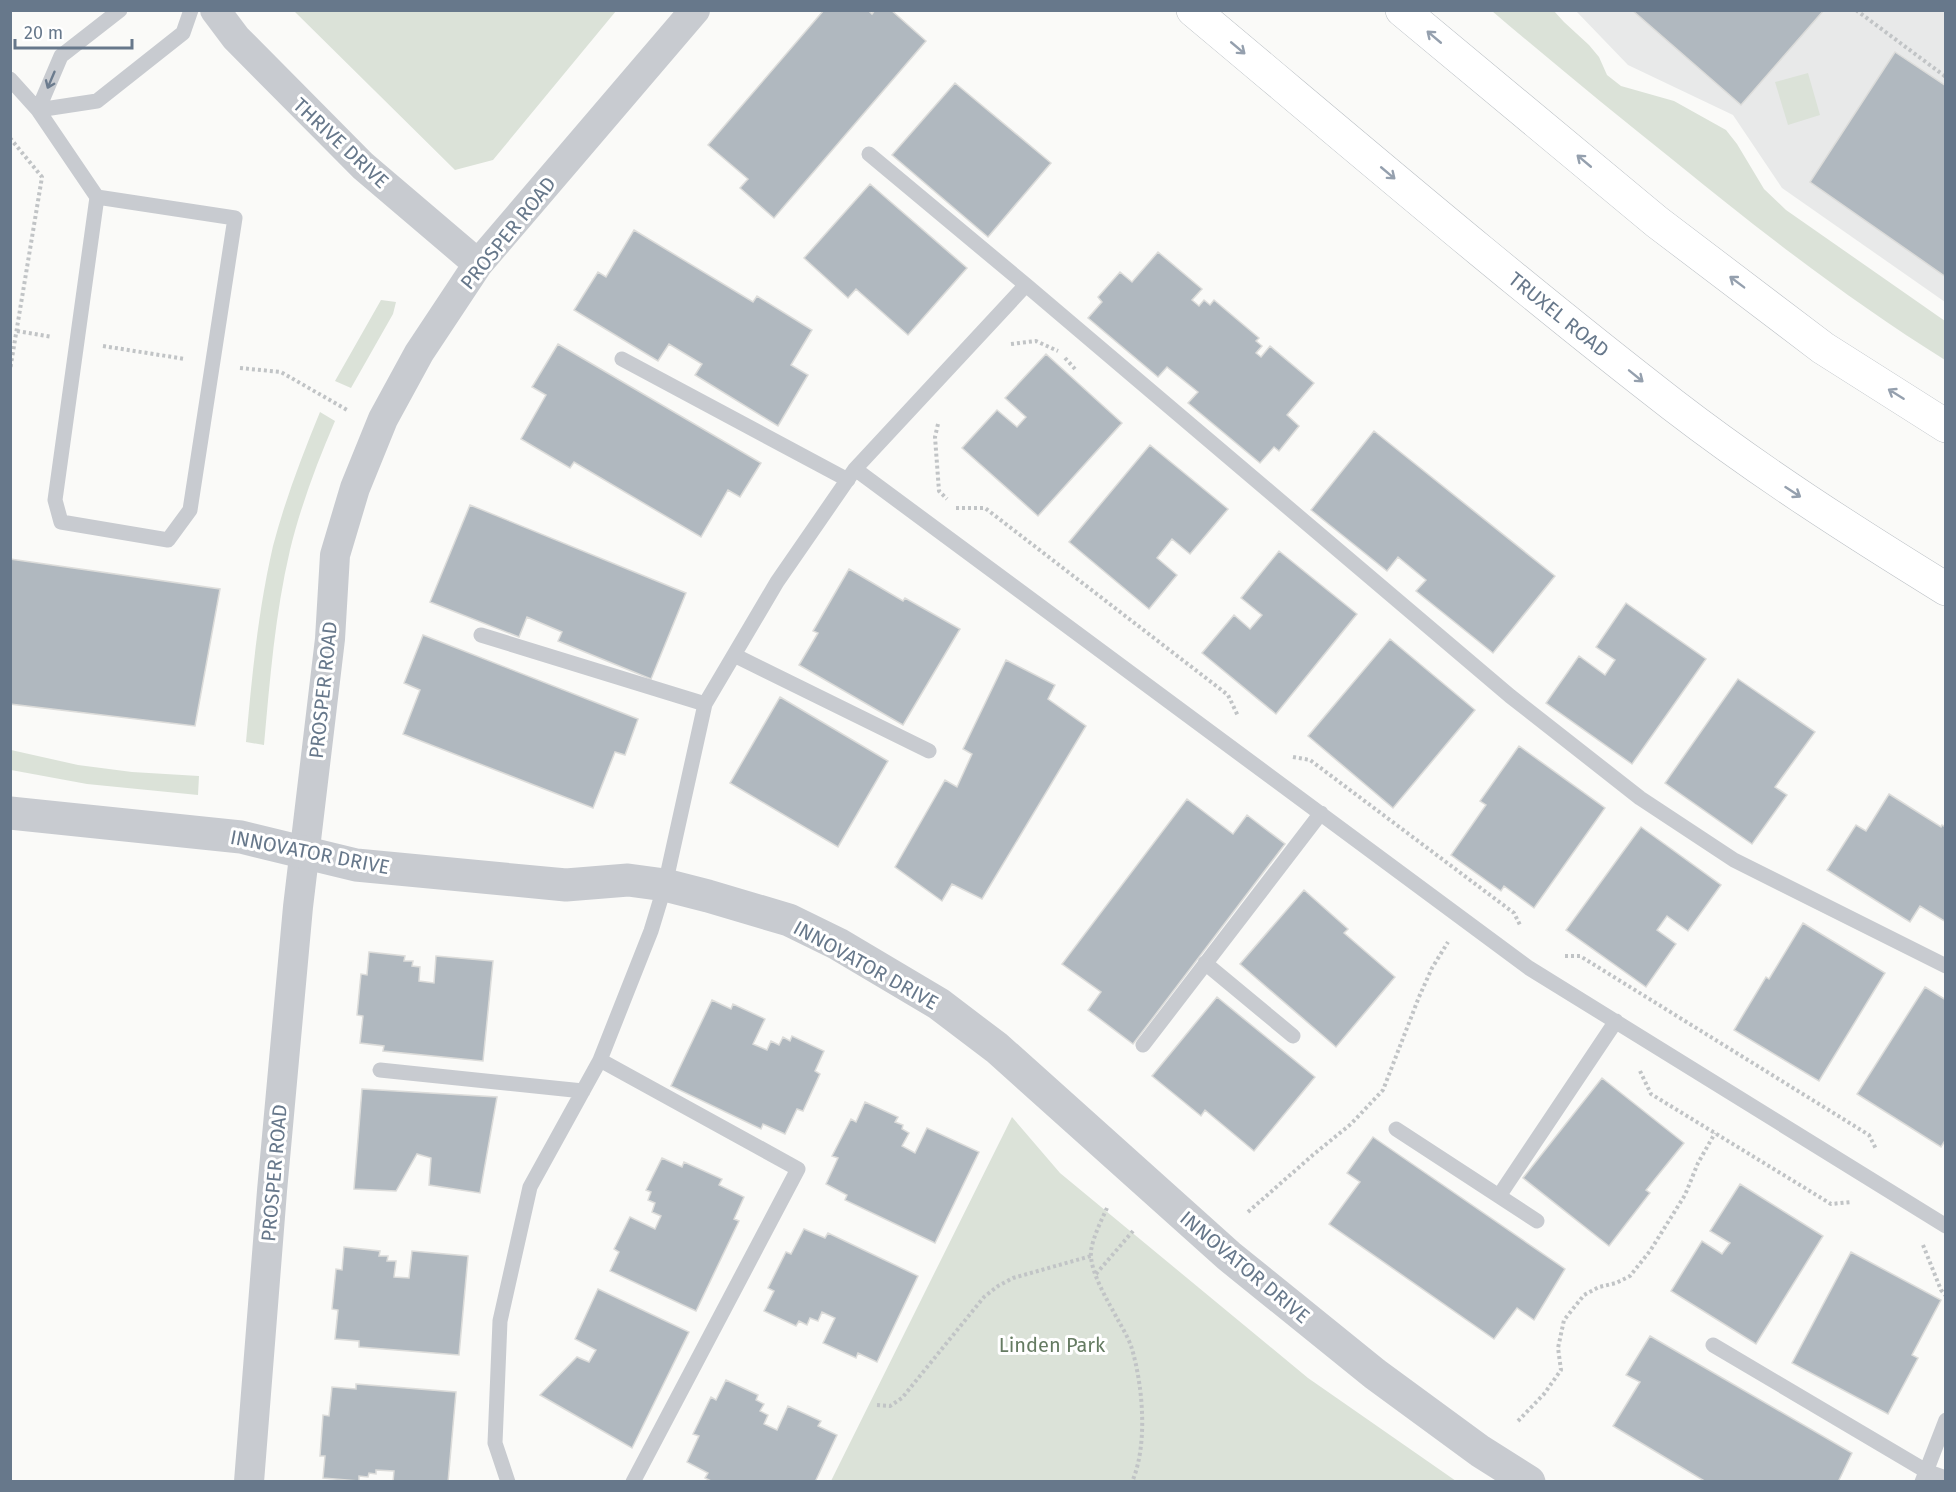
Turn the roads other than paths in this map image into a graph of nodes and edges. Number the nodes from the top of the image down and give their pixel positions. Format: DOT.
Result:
graph roads {
  1 [pos="120,10"];
  2 [pos="191,10"];
  3 [pos="215,10"];
  4 [pos="695,10"];
  5 [pos="1193,10"];
  6 [pos="1402,10"];
  7 [pos="10,79"];
  8 [pos="38,110"];
  9 [pos="869,154"];
  10 [pos="97,197"];
  11 [pos="478,264"];
  12 [pos="1026,285"];
  13 [pos="622,359"];
  14 [pos="1946,426"];
  15 [pos="851,474"];
  16 [pos="1946,589"];
  17 [pos="481,635"];
  18 [pos="734,655"];
  19 [pos="705,704"];
  20 [pos="929,751"];
  21 [pos="10,813"];
  22 [pos="1321,813"];
  23 [pos="305,852"];
  24 [pos="665,885"];
  25 [pos="1205,963"];
  26 [pos="1946,966"];
  27 [pos="1616,1022"];
  28 [pos="1293,1036"];
  29 [pos="1143,1045"];
  30 [pos="600,1060"];
  31 [pos="380,1070"];
  32 [pos="583,1091"];
  33 [pos="1396,1129"];
  34 [pos="1499,1196"];
  35 [pos="1537,1221"];
  36 [pos="1946,1226"];
  37 [pos="1713,1345"];
  38 [pos="1946,1420"];
  39 [pos="1924,1476"];
  40 [pos="1946,1478"];
  41 [pos="249,1482"];
  42 [pos="508,1482"];
  43 [pos="633,1482"];
  44 [pos="1529,1482"];
  1 -- 8 [label="lane, one-way"];
  2 -- 8 [label="lane"];
  3 -- 11 [label="street, THRIVE DRIVE"];
  4 -- 11 [label="street, PROSPER ROAD"];
  5 -- 16 [label="main road, TRUXEL ROAD, one-way"];
  14 -- 6 [label="main road, one-way"];
  7 -- 8 [label="lane"];
  8 -- 10 [label="lane"];
  9 -- 12 [label="lane"];
  10 -- 10 [label="lane"];
  11 -- 23 [label="street, PROSPER ROAD"];
  12 -- 15 [label="lane"];
  12 -- 26 [label="lane"];
  13 -- 15 [label="lane"];
  15 -- 18 [label="lane"];
  15 -- 22 [label="lane"];
  17 -- 19 [label="lane"];
  18 -- 19 [label="lane"];
  18 -- 20 [label="lane"];
  19 -- 24 [label="lane"];
  21 -- 23 [label="street, INNOVATOR DRIVE"];
  22 -- 25 [label="lane"];
  22 -- 27 [label="lane"];
  23 -- 24 [label="street, INNOVATOR DRIVE"];
  23 -- 41 [label="street, PROSPER ROAD"];
  24 -- 30 [label="lane"];
  24 -- 44 [label="street, INNOVATOR DRIVE"];
  25 -- 28 [label="lane"];
  25 -- 29 [label="lane"];
  27 -- 34 [label="lane"];
  27 -- 36 [label="lane"];
  30 -- 32 [label="lane"];
  30 -- 43 [label="lane"];
  31 -- 32 [label="lane"];
  32 -- 42 [label="lane"];
  33 -- 34 [label="lane"];
  34 -- 35 [label="lane"];
  37 -- 39 [label="lane"];
  38 -- 39 [label="lane"];
  39 -- 40 [label="lane"];
}
